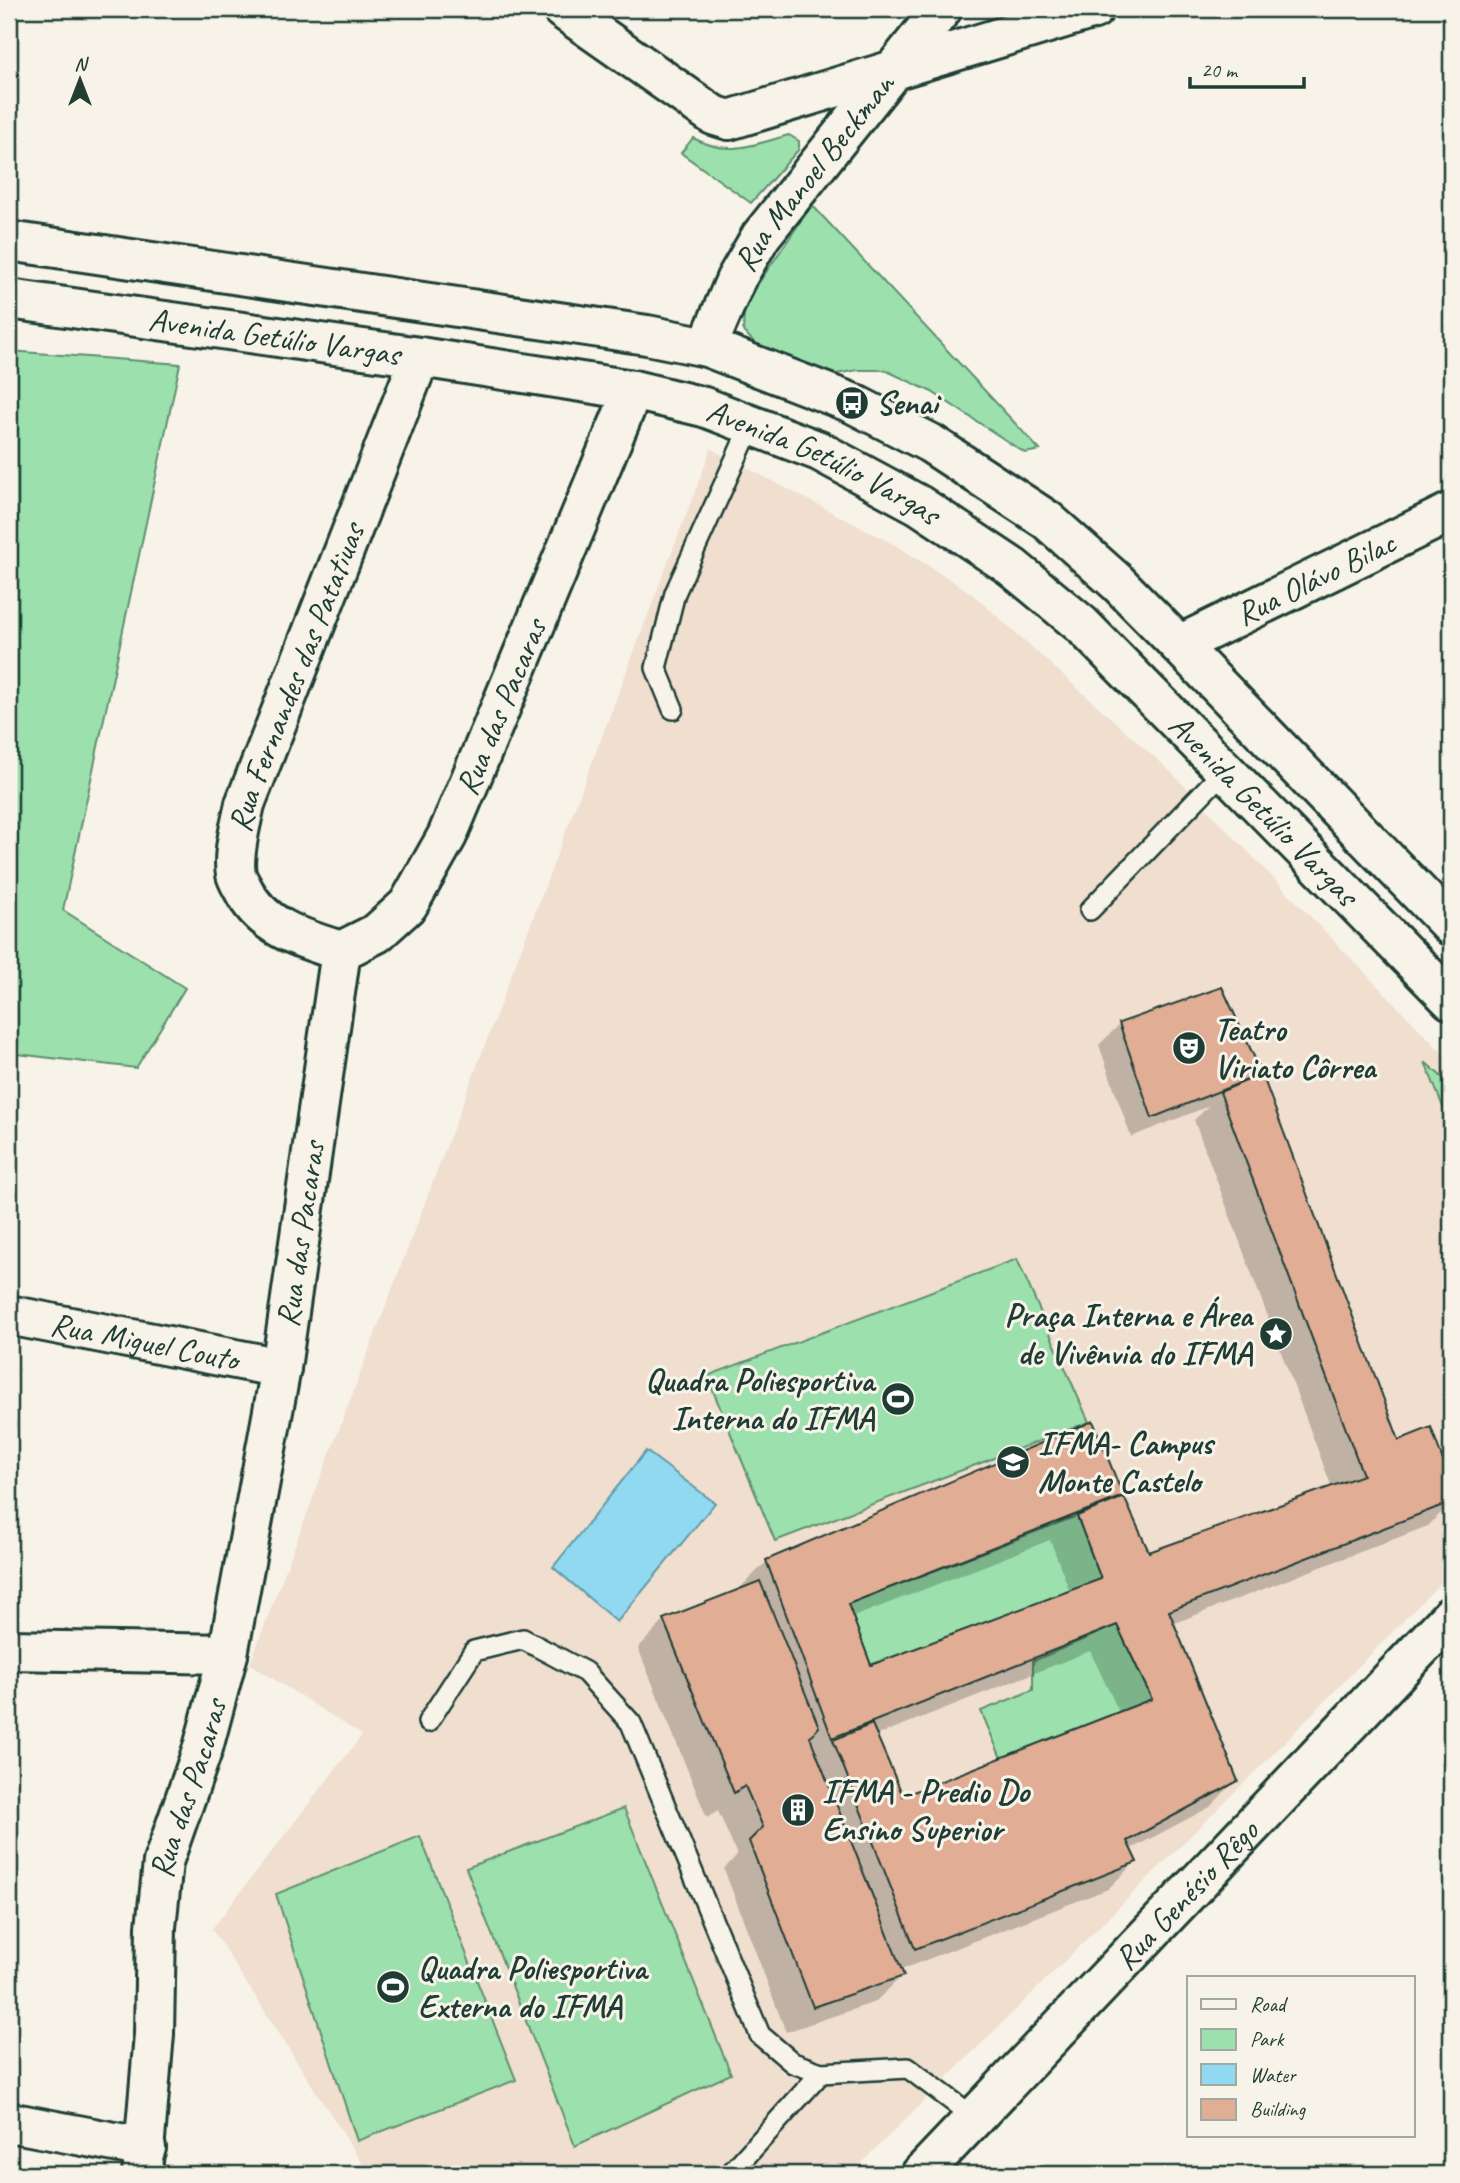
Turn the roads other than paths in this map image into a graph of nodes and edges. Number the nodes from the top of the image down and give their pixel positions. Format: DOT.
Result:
graph roads {
  1 [pos="564,9"];
  2 [pos="942,9"];
  3 [pos="1094,9"];
  4 [pos="893,70"];
  5 [pos="9,241"];
  6 [pos="123,258"];
  7 [pos="9,298"];
  8 [pos="707,347"];
  9 [pos="420,357"];
  10 [pos="633,390"];
  11 [pos="751,425"];
  12 [pos="1451,512"];
  13 [pos="1179,645"];
  14 [pos="673,709"];
  15 [pos="1225,770"];
  16 [pos="1090,909"];
  17 [pos="1451,926"];
  18 [pos="341,951"];
  19 [pos="1451,1000"];
  20 [pos="9,1315"];
  21 [pos="281,1368"];
  22 [pos="1451,1616"];
  23 [pos="9,1650"];
  24 [pos="228,1654"];
  25 [pos="428,1722"];
  26 [pos="821,2073"];
  27 [pos="975,2118"];
  28 [pos="9,2122"];
  29 [pos="144,2161"];
  30 [pos="730,2174"];
  31 [pos="921,2174"];
  1 -- 4 [label="street"];
  2 -- 4 [label="street, Rua Manoel Beckman"];
  3 -- 4 [label="street"];
  4 -- 8 [label="street, Rua Manoel Beckman"];
  5 -- 6 [label="street, Avenida Getúlio Vargas"];
  6 -- 7 [label="street"];
  6 -- 8 [label="street, Avenida Getúlio Vargas"];
  7 -- 9 [label="street, Avenida Getúlio Vargas"];
  8 -- 13 [label="street, Avenida Getúlio Vargas"];
  9 -- 10 [label="street, Avenida Getúlio Vargas"];
  9 -- 18 [label="street, Rua Fernandes das Patatiuas"];
  10 -- 11 [label="street, Avenida Getúlio Vargas"];
  10 -- 18 [label="street, Rua das Pacaras"];
  11 -- 14 [label="lane"];
  11 -- 15 [label="street, Avenida Getúlio Vargas"];
  12 -- 13 [label="street, Rua Olávo Bilac"];
  13 -- 17 [label="street, Avenida Getúlio Vargas"];
  15 -- 16 [label="lane"];
  15 -- 19 [label="street, Avenida Getúlio Vargas"];
  18 -- 21 [label="street, Rua das Pacaras"];
  20 -- 21 [label="street, Rua Miguel Couto"];
  21 -- 24 [label="street, Rua das Pacaras"];
  22 -- 27 [label="street, Rua Genésio Rêgo"];
  23 -- 24 [label="street"];
  24 -- 29 [label="street, Rua das Pacaras"];
  25 -- 26 [label="lane"];
  26 -- 27 [label="lane"];
  26 -- 30 [label="lane"];
  27 -- 31 [label="street, Rua Genésio Rêgo"];
  28 -- 29 [label="street"];
}
